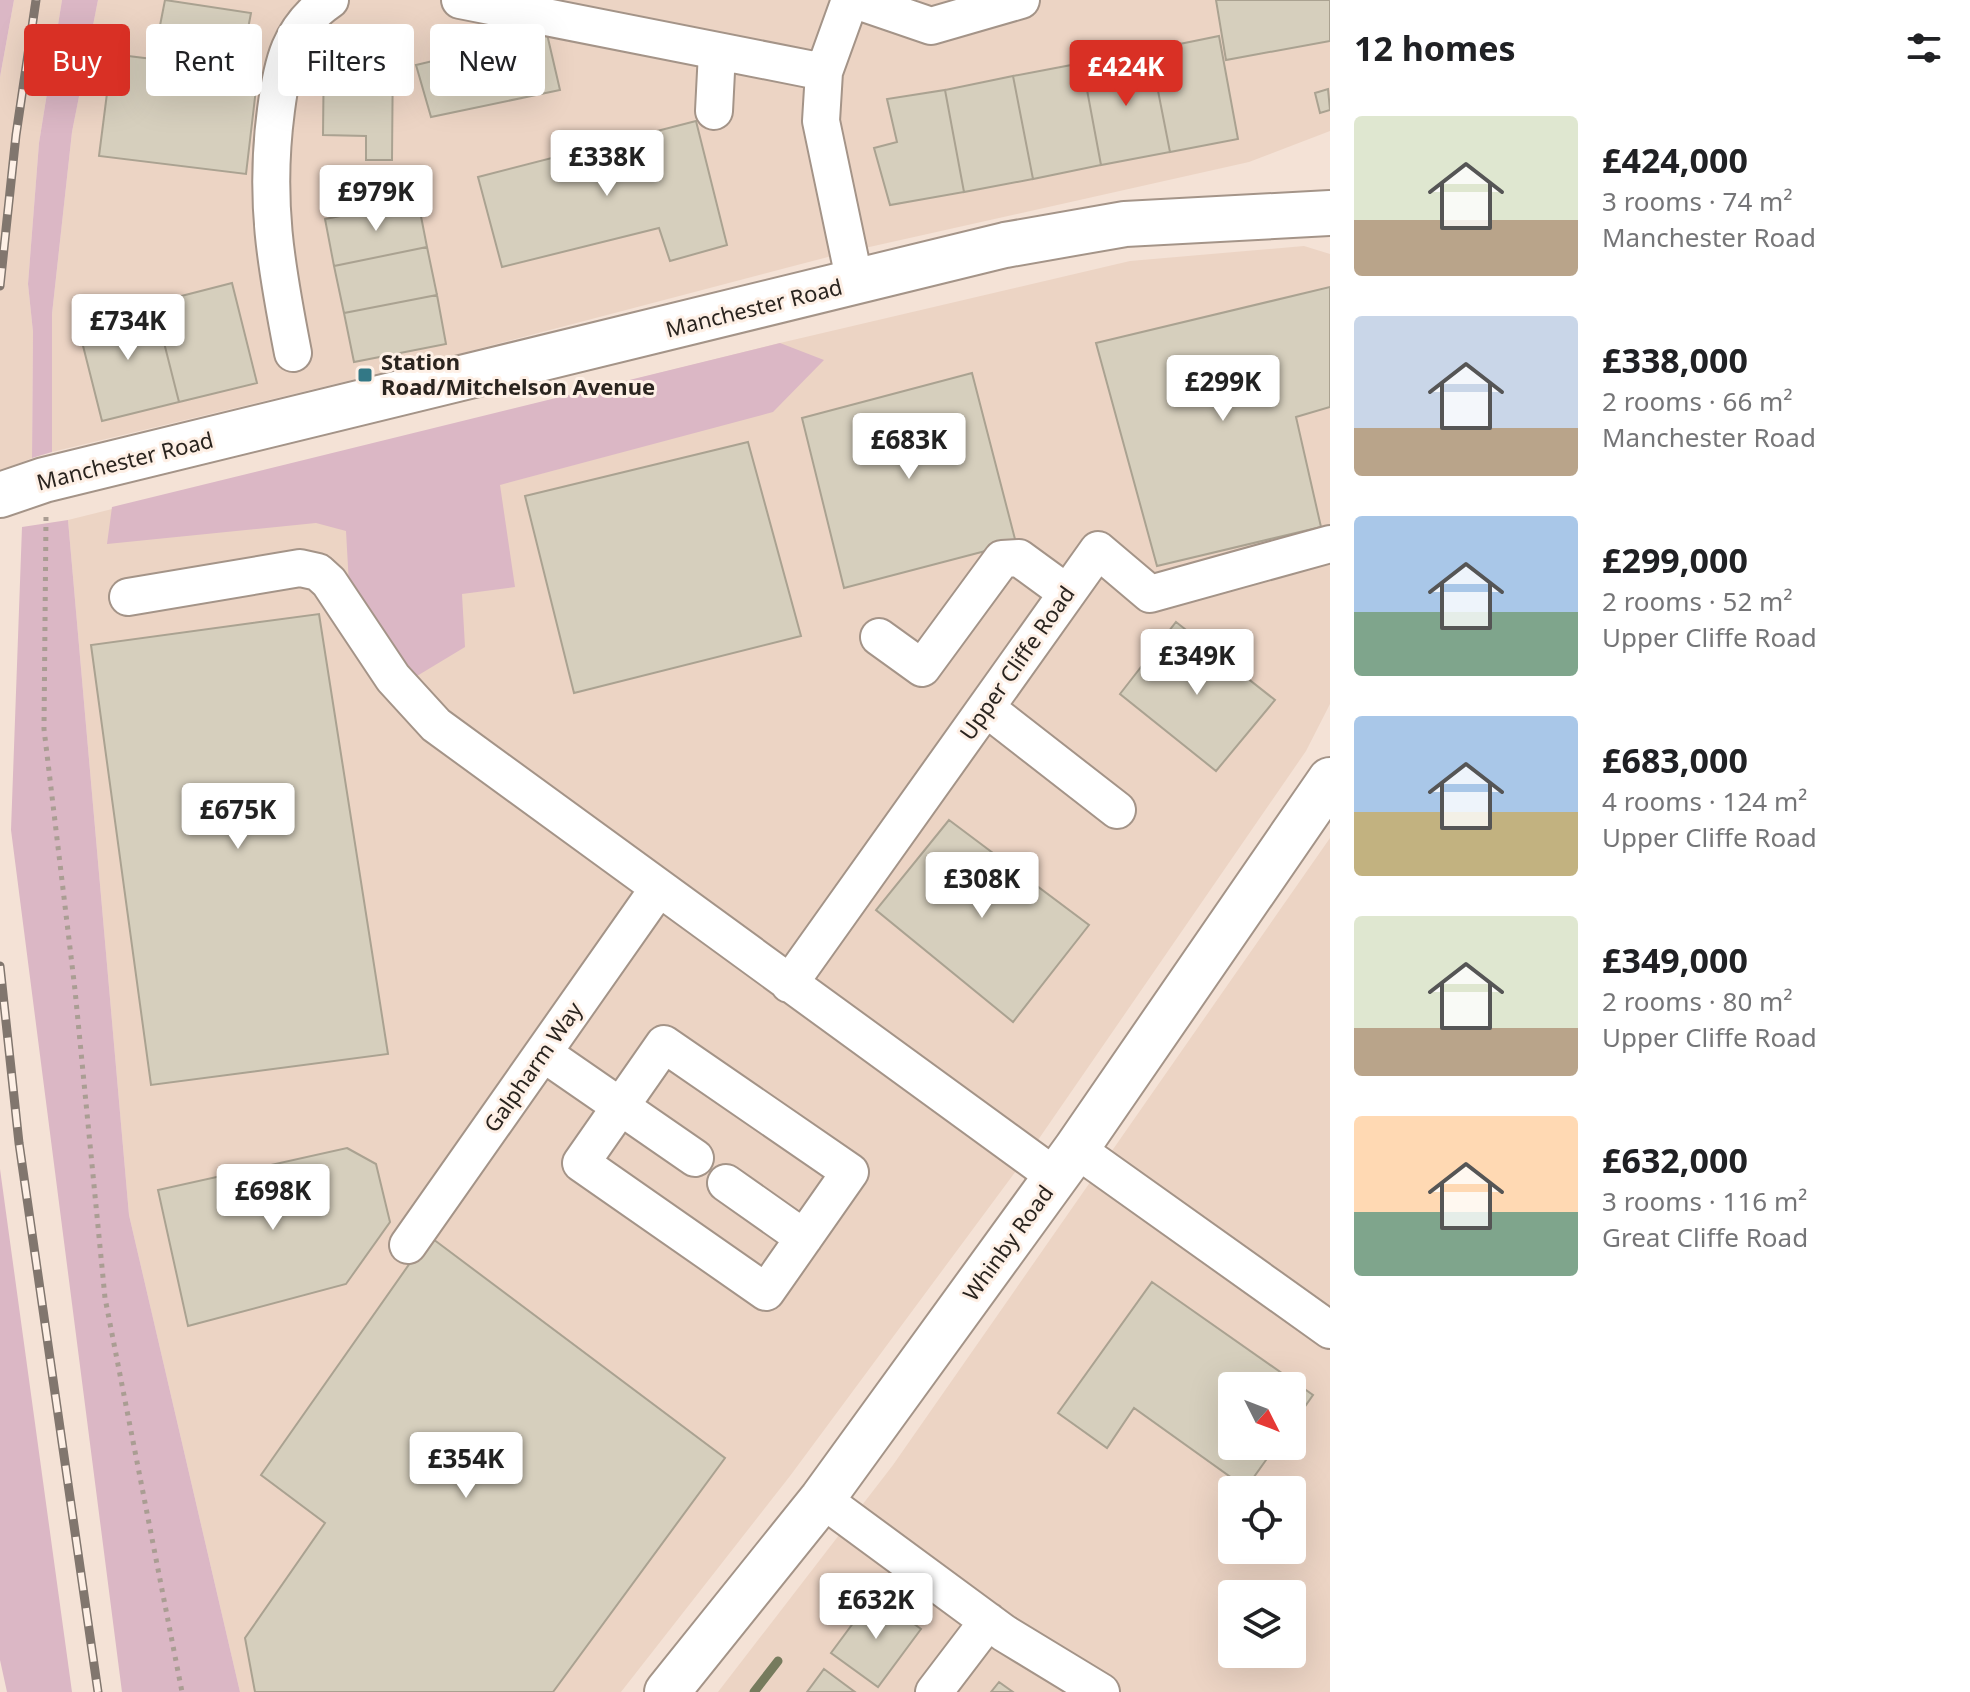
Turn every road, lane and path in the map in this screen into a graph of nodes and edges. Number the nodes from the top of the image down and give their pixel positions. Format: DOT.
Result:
graph roads {
  1 [pos="330,0"];
  2 [pos="460,0"];
  3 [pos="853,0"];
  4 [pos="1021,0"];
  5 [pos="717,52"];
  6 [pos="824,72"];
  7 [pos="714,111"];
  8 [pos="1330,213"];
  9 [pos="855,283"];
  10 [pos="293,353"];
  11 [pos="44,480"];
  12 [pos="0,495"];
  13 [pos="1330,544"];
  14 [pos="1067,593"];
  15 [pos="128,597"];
  16 [pos="879,637"];
  17 [pos="986,708"];
  18 [pos="1330,780"];
  19 [pos="1117,810"];
  20 [pos="658,889"];
  21 [pos="789,984"];
  22 [pos="543,1053"];
  23 [pos="620,1107"];
  24 [pos="695,1158"];
  25 [pos="1066,1163"];
  26 [pos="726,1183"];
  27 [pos="804,1238"];
  28 [pos="408,1245"];
  29 [pos="1330,1330"];
  30 [pos="822,1499"];
  31 [pos="988,1621"];
  32 [pos="182,1692"];
  33 [pos="667,1692"];
  34 [pos="934,1692"];
  35 [pos="1101,1692"];
  1 -- 10 [label="street"];
  2 -- 5 [label="street"];
  3 -- 4 [label="street"];
  3 -- 6 [label="street"];
  5 -- 6 [label="street"];
  5 -- 7 [label="street"];
  6 -- 9 [label="street"];
  8 -- 9 [label="main road, Manchester Road"];
  9 -- 11 [label="main road, Manchester Road"];
  11 -- 12 [label="main road, Manchester Road"];
  11 -- 32 [label="path"];
  13 -- 14 [label="street, Upper Cliffe Road"];
  14 -- 16 [label="street"];
  14 -- 17 [label="street, Upper Cliffe Road"];
  15 -- 20 [label="street"];
  17 -- 19 [label="street"];
  17 -- 21 [label="street, Upper Cliffe Road"];
  18 -- 25 [label="main road, Whinby Road"];
  20 -- 21 [label="street"];
  20 -- 22 [label="street, Galpharm Way"];
  21 -- 25 [label="street"];
  22 -- 23 [label="street"];
  22 -- 28 [label="street, Galpharm Way"];
  23 -- 24 [label="street"];
  23 -- 27 [label="street"];
  23 -- 27 [label="street"];
  25 -- 29 [label="street"];
  25 -- 30 [label="main road, Whinby Road"];
  26 -- 27 [label="street"];
  30 -- 31 [label="street"];
  30 -- 33 [label="main road, Whinby Road"];
  31 -- 34 [label="street"];
  31 -- 35 [label="street"];
}
